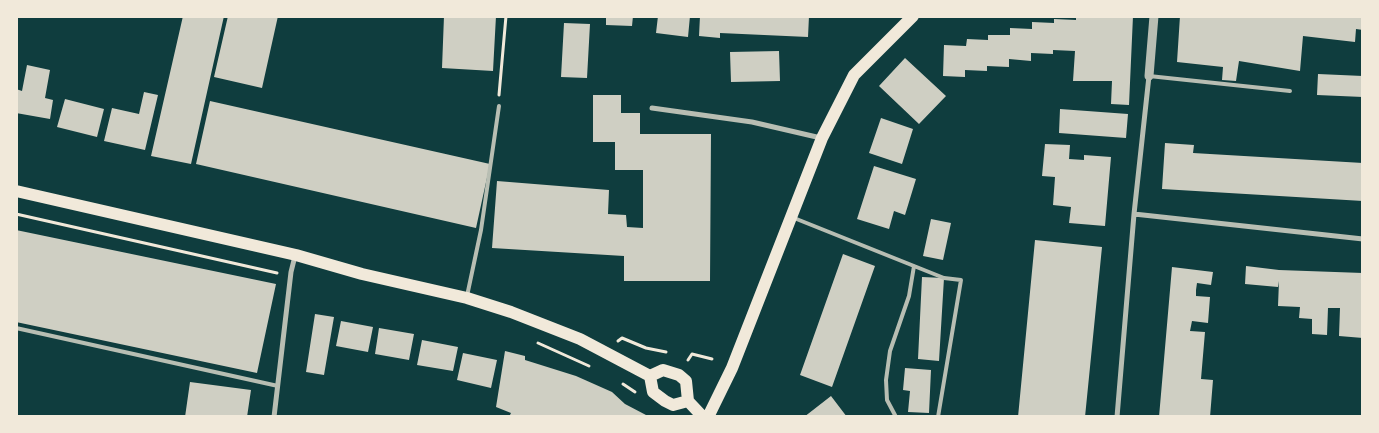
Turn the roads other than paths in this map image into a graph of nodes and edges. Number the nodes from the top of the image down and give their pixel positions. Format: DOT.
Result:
graph roads {
  1 [pos="913,16"];
  2 [pos="1154,16"];
  3 [pos="1149,76"];
  4 [pos="1290,92"];
  5 [pos="499,106"];
  6 [pos="652,108"];
  7 [pos="822,138"];
  8 [pos="16,191"];
  9 [pos="1134,214"];
  10 [pos="791,217"];
  11 [pos="1363,239"];
  12 [pos="296,255"];
  13 [pos="914,266"];
  14 [pos="467,298"];
  15 [pos="16,328"];
  16 [pos="650,376"];
  17 [pos="278,386"];
  18 [pos="688,401"];
  19 [pos="274,417"];
  20 [pos="703,417"];
  21 [pos="708,417"];
  22 [pos="896,417"];
  23 [pos="938,417"];
  24 [pos="1117,417"];
  1 -- 7 [label="main road"];
  2 -- 3 [label="street"];
  3 -- 4 [label="lane"];
  3 -- 9 [label="street"];
  5 -- 14 [label="lane"];
  6 -- 7 [label="street"];
  7 -- 10 [label="main road"];
  8 -- 12 [label="main road"];
  9 -- 11 [label="street"];
  9 -- 24 [label="street"];
  10 -- 13 [label="lane"];
  10 -- 21 [label="main road"];
  12 -- 14 [label="main road"];
  12 -- 17 [label="street"];
  13 -- 22 [label="lane"];
  13 -- 23 [label="lane"];
  14 -- 16 [label="main road"];
  15 -- 17 [label="lane"];
  16 -- 18 [label="main road"];
  16 -- 18 [label="main road"];
  17 -- 19 [label="street"];
  18 -- 20 [label="main road"];
}
